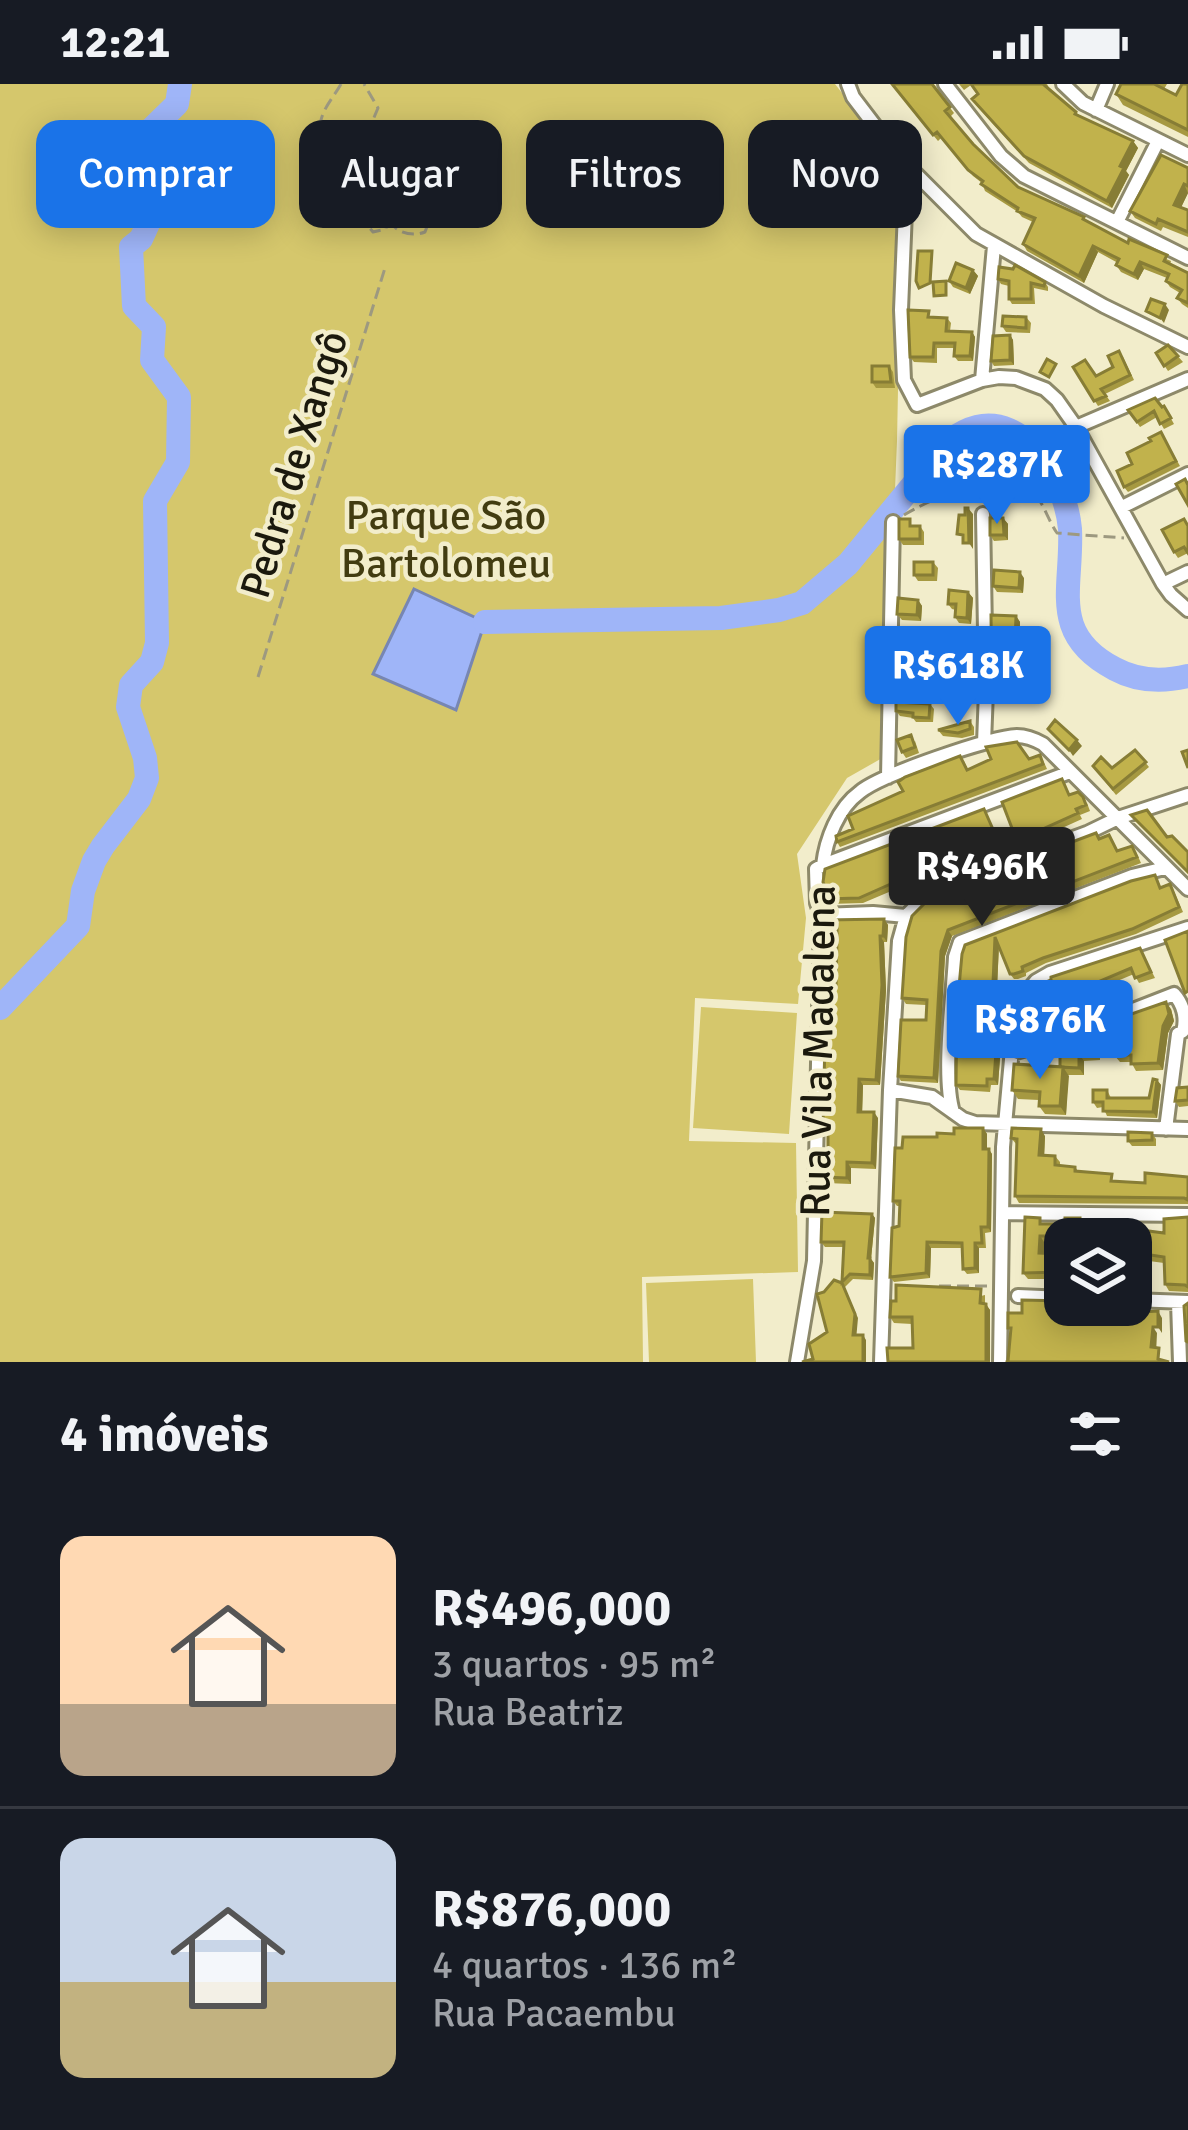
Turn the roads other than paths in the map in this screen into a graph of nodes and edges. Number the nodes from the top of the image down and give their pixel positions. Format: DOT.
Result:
graph roads {
  1 [pos="848,84"];
  2 [pos="945,84"];
  3 [pos="1063,84"];
  4 [pos="1107,84"];
  5 [pos="1096,110"];
  6 [pos="870,120"];
  7 [pos="1158,140"];
  8 [pos="1188,155"];
  9 [pos="922,180"];
  10 [pos="1117,222"];
  11 [pos="904,228"];
  12 [pos="994,246"];
  13 [pos="1188,258"];
  14 [pos="1188,347"];
  15 [pos="1188,379"];
  16 [pos="982,380"];
  17 [pos="1076,427"];
  18 [pos="1188,475"];
  19 [pos="1122,507"];
  20 [pos="983,514"];
  21 [pos="893,522"];
  22 [pos="1188,572"];
  23 [pos="1163,584"];
  24 [pos="1188,610"];
  25 [pos="984,743"];
  26 [pos="1070,772"];
  27 [pos="889,777"];
  28 [pos="1188,795"];
  29 [pos="1118,818"];
  30 [pos="823,865"];
  31 [pos="1165,868"];
  32 [pos="1188,889"];
  33 [pos="821,915"];
  34 [pos="906,916"];
  35 [pos="1188,928"];
  36 [pos="1187,1023"];
  37 [pos="1010,1054"];
  38 [pos="890,1090"];
  39 [pos="953,1112"];
  40 [pos="1005,1122"];
  41 [pos="1166,1129"];
  42 [pos="1188,1129"];
  43 [pos="1003,1213"];
  44 [pos="1188,1215"];
  45 [pos="1018,1296"];
  46 [pos="1044,1297"];
  47 [pos="1152,1301"];
  48 [pos="1183,1302"];
  49 [pos="796,1362"];
  50 [pos="881,1362"];
  51 [pos="1000,1362"];
  52 [pos="1180,1362"];
  1 -- 6 [label="street"];
  2 -- 10 [label="street"];
  3 -- 5 [label="street"];
  4 -- 5 [label="street"];
  5 -- 7 [label="street"];
  7 -- 8 [label="street"];
  7 -- 10 [label="street"];
  9 -- 12 [label="street"];
  10 -- 13 [label="street"];
  11 -- 16 [label="street"];
  12 -- 14 [label="street"];
  12 -- 16 [label="street"];
  15 -- 17 [label="street"];
  16 -- 17 [label="street"];
  17 -- 19 [label="street"];
  18 -- 19 [label="street"];
  19 -- 23 [label="street"];
  20 -- 25 [label="street"];
  21 -- 27 [label="street"];
  22 -- 23 [label="street"];
  23 -- 24 [label="street"];
  25 -- 26 [label="street, Rua Vila Madalena"];
  25 -- 27 [label="street, Rua Vila Madalena"];
  26 -- 29 [label="street, Rua Vila Madalena"];
  26 -- 30 [label="street"];
  27 -- 30 [label="street, Rua Vila Madalena"];
  28 -- 29 [label="street"];
  29 -- 31 [label="street, Rua Vila Madalena"];
  29 -- 34 [label="street"];
  30 -- 33 [label="street, Rua Vila Madalena"];
  31 -- 32 [label="street, Rua Vila Madalena"];
  31 -- 39 [label="street"];
  33 -- 34 [label="street"];
  33 -- 49 [label="street, Rua Vila Madalena"];
  34 -- 38 [label="street"];
  35 -- 37 [label="street"];
  36 -- 37 [label="street"];
  36 -- 41 [label="street"];
  37 -- 40 [label="street"];
  38 -- 39 [label="street"];
  38 -- 50 [label="street"];
  39 -- 40 [label="street"];
  40 -- 41 [label="street"];
  40 -- 43 [label="street"];
  41 -- 42 [label="street"];
  43 -- 44 [label="street"];
  43 -- 51 [label="street"];
  45 -- 46 [label="street"];
  47 -- 48 [label="street"];
  48 -- 52 [label="street"];
}
